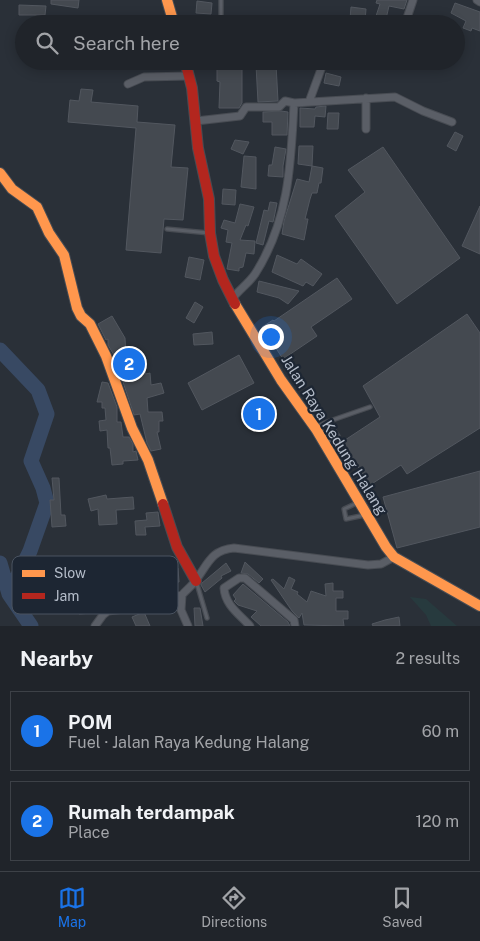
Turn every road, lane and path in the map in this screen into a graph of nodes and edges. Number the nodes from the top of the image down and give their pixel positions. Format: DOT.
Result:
graph roads {
  1 [pos="167,0"];
  2 [pos="221,0"];
  3 [pos="413,0"];
  4 [pos="477,0"];
  5 [pos="480,2"];
  6 [pos="171,15"];
  7 [pos="221,15"];
  8 [pos="408,15"];
  9 [pos="188,70"];
  10 [pos="321,70"];
  11 [pos="190,76"];
  12 [pos="128,84"];
  13 [pos="366,98"];
  14 [pos="309,102"];
  15 [pos="294,103"];
  16 [pos="196,121"];
  17 [pos="452,122"];
  18 [pos="366,129"];
  19 [pos="0,173"];
  20 [pos="167,229"];
  21 [pos="210,233"];
  22 [pos="232,299"];
  23 [pos="370,407"];
  24 [pos="328,422"];
  25 [pos="316,429"];
  26 [pos="325,444"];
  27 [pos="359,502"];
  28 [pos="366,515"];
  29 [pos="394,557"];
  30 [pos="196,581"];
  31 [pos="182,595"];
  32 [pos="178,596"];
  33 [pos="480,606"];
  34 [pos="104,614"];
  35 [pos="207,618"];
  36 [pos="244,620"];
  37 [pos="95,626"];
  38 [pos="188,626"];
  39 [pos="238,626"];
  40 [pos="250,626"];
  41 [pos="295,626"];
  1 -- 6 [label="main road"];
  2 -- 7 [label="lane"];
  3 -- 8 [label="street"];
  4 -- 5 [label="street"];
  9 -- 11 [label="main road, Jalan Raya Kedung Halang"];
  10 -- 14 [label="street"];
  11 -- 12 [label="street"];
  11 -- 16 [label="main road, Jalan Raya Kedung Halang"];
  13 -- 14 [label="street"];
  13 -- 17 [label="street"];
  13 -- 18 [label="street"];
  14 -- 15 [label="street"];
  15 -- 16 [label="street"];
  15 -- 22 [label="street"];
  16 -- 21 [label="main road, Jalan Raya Kedung Halang"];
  19 -- 30 [label="main road"];
  20 -- 21 [label="lane"];
  21 -- 22 [label="main road, Jalan Raya Kedung Halang"];
  22 -- 25 [label="main road, Jalan Raya Kedung Halang"];
  23 -- 24 [label="lane"];
  24 -- 25 [label="lane"];
  24 -- 26 [label="lane"];
  25 -- 26 [label="main road, Jalan Raya Kedung Halang"];
  26 -- 27 [label="main road, Jalan Raya Kedung Halang"];
  27 -- 28 [label="main road, Jalan Raya Kedung Halang"];
  27 -- 28 [label="lane"];
  28 -- 29 [label="main road, Jalan Raya Kedung Halang"];
  29 -- 30 [label="street"];
  29 -- 33 [label="main road, Jalan Raya Kedung Halang"];
  30 -- 31 [label="street"];
  30 -- 35 [label="lane"];
  31 -- 32 [label="street"];
  31 -- 38 [label="street"];
  34 -- 37 [label="street"];
  36 -- 39 [label="street"];
  36 -- 40 [label="street"];
  36 -- 41 [label="street"];
}
